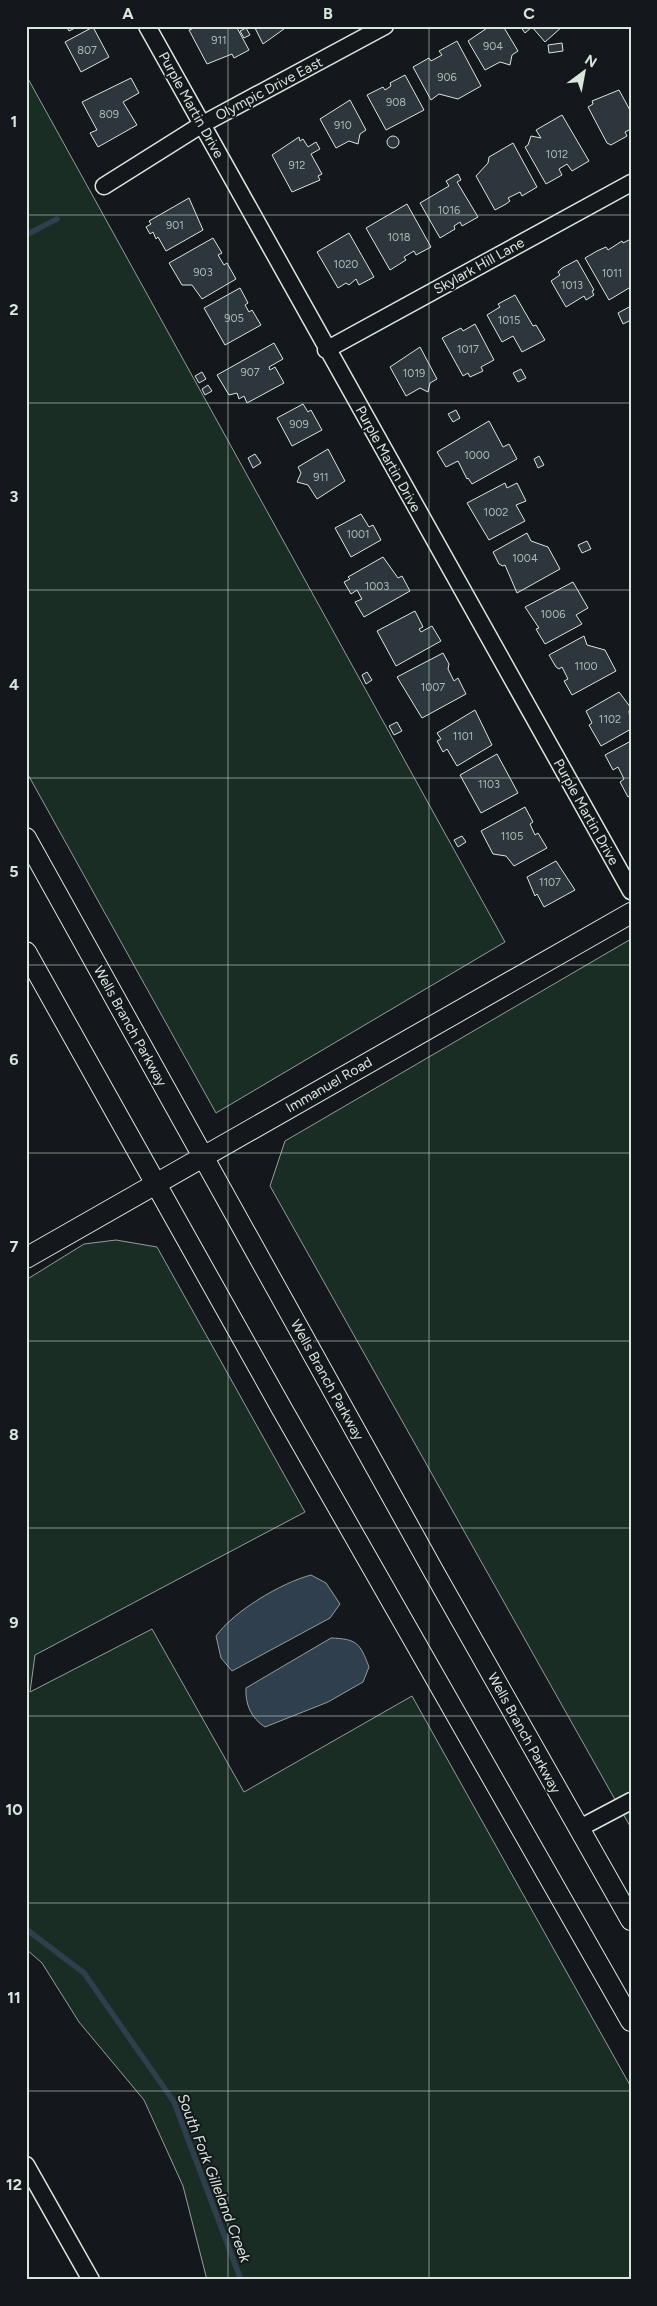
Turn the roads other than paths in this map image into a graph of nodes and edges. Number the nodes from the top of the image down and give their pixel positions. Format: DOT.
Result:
graph roads {
  1 [pos="147,26"];
  2 [pos="385,26"];
  3 [pos="201,125"];
  4 [pos="631,183"];
  5 [pos="104,186"];
  6 [pos="326,350"];
  7 [pos="26,838"];
  8 [pos="631,891"];
  9 [pos="631,913"];
  10 [pos="26,952"];
  11 [pos="203,1157"];
  12 [pos="155,1183"];
  13 [pos="26,1258"];
  14 [pos="631,1801"];
  15 [pos="578,1829"];
  16 [pos="631,1920"];
  17 [pos="631,2021"];
  18 [pos="26,2165"];
  19 [pos="91,2280"];
  1 -- 3 [label="street, Purple Martin Drive"];
  2 -- 3 [label="street, Olympic Drive East"];
  3 -- 5 [label="street, Olympic Drive East"];
  3 -- 6 [label="street, Purple Martin Drive"];
  4 -- 6 [label="street, Skylark Hill Lane"];
  6 -- 8 [label="street, Purple Martin Drive"];
  7 -- 11 [label="street, Wells Branch Parkway"];
  9 -- 11 [label="street, Immanuel Road"];
  10 -- 12 [label="street"];
  11 -- 12 [label="street, Immanuel Road"];
  11 -- 15 [label="street, Wells Branch Parkway"];
  12 -- 13 [label="street, Immanuel Road"];
  12 -- 17 [label="street"];
  14 -- 15 [label="street"];
  15 -- 16 [label="street, Wells Branch Parkway"];
  18 -- 19 [label="street"];
}
